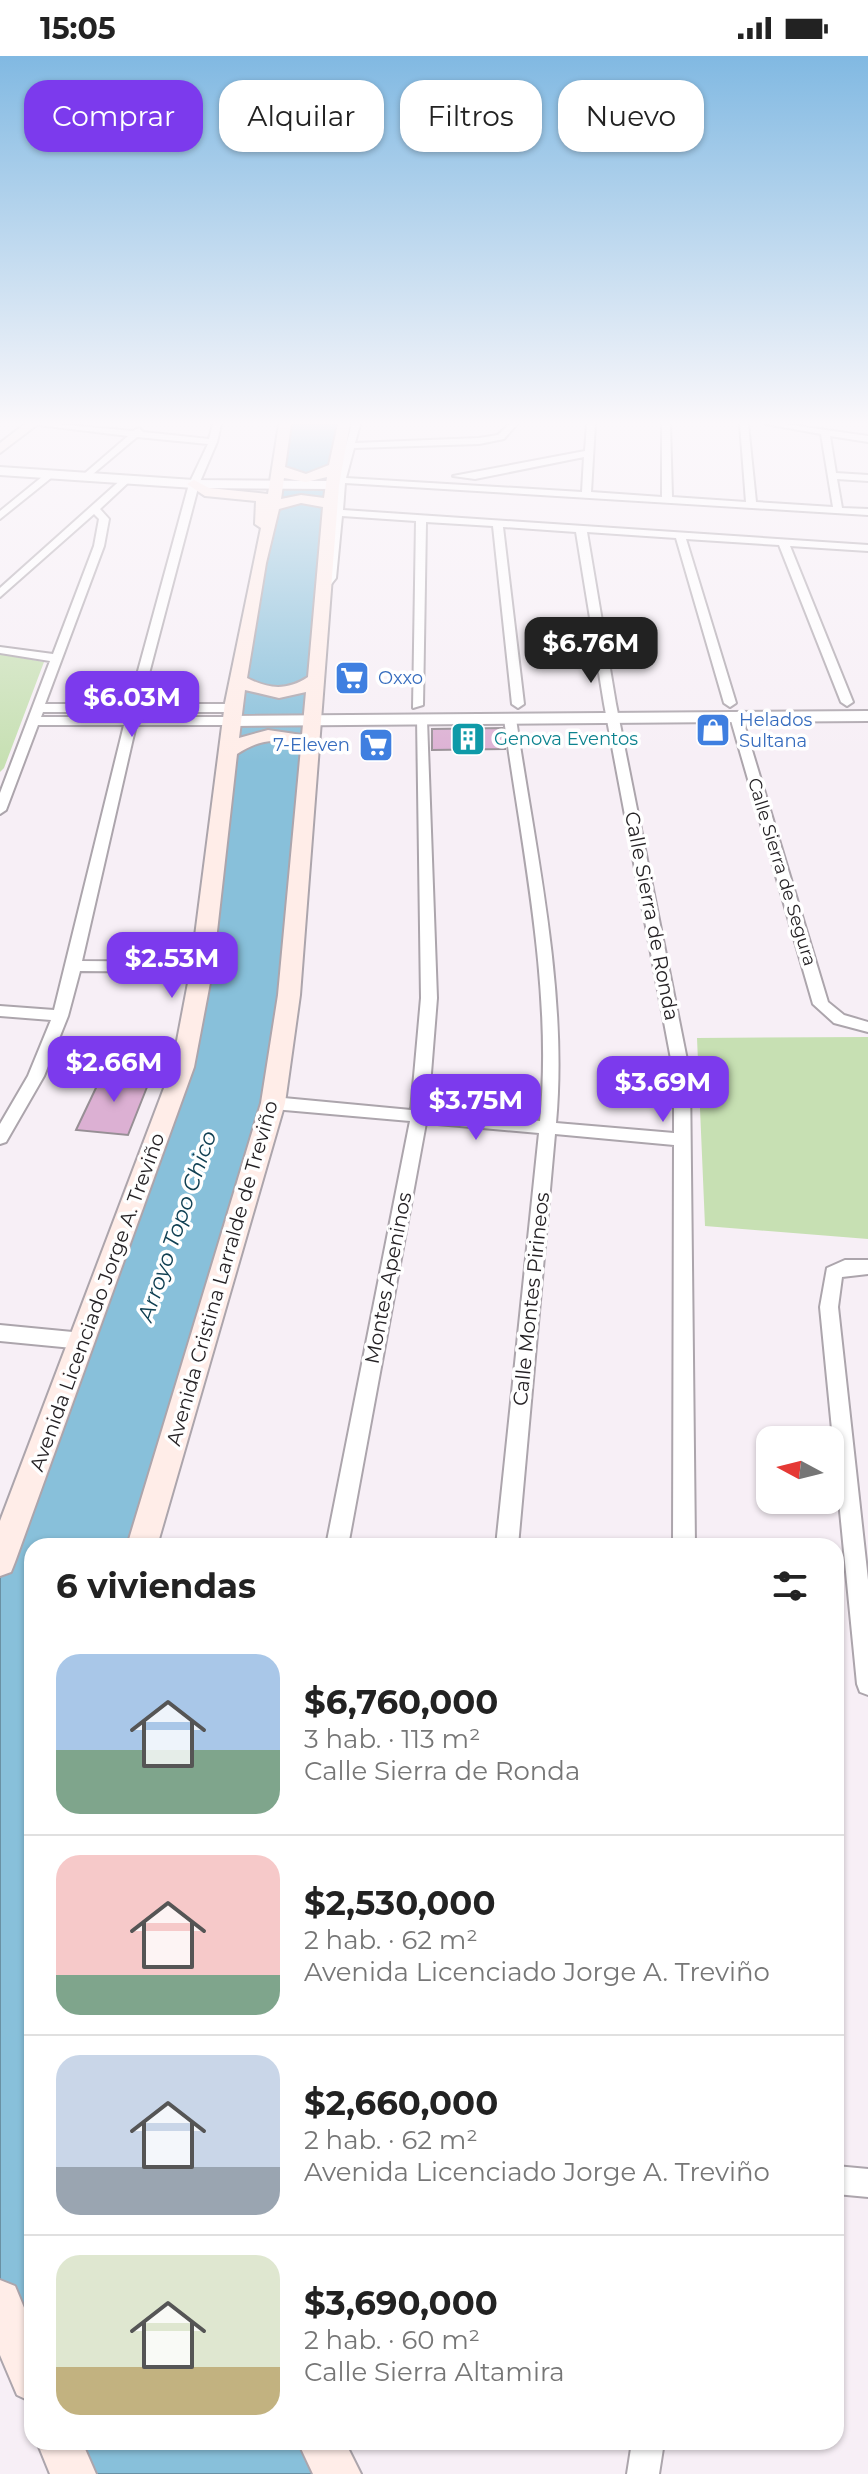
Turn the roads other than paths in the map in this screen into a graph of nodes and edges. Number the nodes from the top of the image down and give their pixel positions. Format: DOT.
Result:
graph roads {
  1 [pos="680,536"];
  2 [pos="63,537"];
  3 [pos="101,537"];
  4 [pos="183,537"];
  5 [pos="261,537"];
  6 [pos="266,537"];
  7 [pos="328,537"];
  8 [pos="421,537"];
  9 [pos="499,537"];
  10 [pos="582,537"];
  11 [pos="694,537"];
  12 [pos="59,540"];
  13 [pos="72,542"];
  14 [pos="783,542"];
  15 [pos="86,544"];
  16 [pos="99,546"];
  17 [pos="868,548"];
  18 [pos="259,563"];
  19 [pos="0,594"];
  20 [pos="0,650"];
  21 [pos="55,658"];
  22 [pos="313,681"];
  23 [pos="247,686"];
  24 [pos="847,702"];
  25 [pos="868,702"];
  26 [pos="38,708"];
  27 [pos="733,710"];
  28 [pos="611,711"];
  29 [pos="514,712"];
  30 [pos="419,713"];
  31 [pos="133,714"];
  32 [pos="310,714"];
  33 [pos="868,716"];
  34 [pos="243,720"];
  35 [pos="34,721"];
  36 [pos="306,743"];
  37 [pos="1,795"];
  38 [pos="0,810"];
  39 [pos="74,966"];
  40 [pos="202,967"];
  41 [pos="0,1011"];
  42 [pos="60,1016"];
  43 [pos="868,1027"];
  44 [pos="273,1103"];
  45 [pos="419,1117"];
  46 [pos="548,1129"];
  47 [pos="0,1138"];
  48 [pos="684,1140"];
  49 [pos="868,1267"];
  50 [pos="0,1333"];
  51 [pos="83,1341"];
  52 [pos="144,1538"];
  53 [pos="339,1538"];
  54 [pos="508,1538"];
  55 [pos="684,1538"];
  56 [pos="0,1562"];
  57 [pos="868,1684"];
  58 [pos="844,2181"];
  59 [pos="868,2183"];
  60 [pos="4,2330"];
  61 [pos="24,2366"];
  62 [pos="62,2450"];
  63 [pos="324,2450"];
  64 [pos="647,2450"];
  65 [pos="73,2474"];
  66 [pos="338,2474"];
  67 [pos="643,2474"];
  1 -- 27 [label="street, Calle Sierra de Segura"];
  2 -- 12 [label="street"];
  3 -- 16 [label="street"];
  4 -- 31 [label="street"];
  5 -- 18 [label="main road"];
  6 -- 18 [label="main road, Avenida Licenciado Jorge A. Treviño"];
  7 -- 22 [label="main road, Avenida Cristina Larralde de Treviño"];
  8 -- 30 [label="street, Montes Apeninos"];
  9 -- 29 [label="street, Calle Montes Pirineos"];
  10 -- 28 [label="street, Calle Sierra de Ronda"];
  11 -- 14 [label="street"];
  12 -- 13 [label="street"];
  12 -- 19 [label="street"];
  14 -- 17 [label="street"];
  14 -- 24 [label="street"];
  15 -- 16 [label="street"];
  16 -- 21 [label="street"];
  18 -- 23 [label="main road, Avenida Licenciado Jorge A. Treviño"];
  20 -- 21 [label="street"];
  21 -- 26 [label="street"];
  22 -- 23 [label="main road"];
  22 -- 32 [label="main road, Avenida Cristina Larralde de Treviño"];
  23 -- 34 [label="main road, Avenida Licenciado Jorge A. Treviño"];
  24 -- 25 [label="street"];
  24 -- 27 [label="street"];
  26 -- 31 [label="street"];
  26 -- 35 [label="street"];
  27 -- 28 [label="street"];
  27 -- 33 [label="street"];
  27 -- 43 [label="street, Calle Sierra de Segura"];
  28 -- 29 [label="street"];
  28 -- 48 [label="street, Calle Sierra de Ronda"];
  29 -- 30 [label="street"];
  29 -- 46 [label="street, Calle Montes Pirineos"];
  30 -- 32 [label="street"];
  30 -- 45 [label="street, Montes Apeninos"];
  31 -- 34 [label="street"];
  31 -- 35 [label="street"];
  31 -- 39 [label="street"];
  32 -- 34 [label="street"];
  32 -- 36 [label="main road, Avenida Cristina Larralde de Treviño"];
  34 -- 36 [label="main road"];
  34 -- 40 [label="main road, Avenida Licenciado Jorge A. Treviño"];
  35 -- 37 [label="street"];
  36 -- 44 [label="main road, Avenida Cristina Larralde de Treviño"];
  37 -- 38 [label="street"];
  39 -- 40 [label="street"];
  39 -- 42 [label="street"];
  40 -- 51 [label="main road, Avenida Licenciado Jorge A. Treviño"];
  41 -- 42 [label="street"];
  42 -- 47 [label="street"];
  44 -- 45 [label="street"];
  44 -- 52 [label="main road, Avenida Cristina Larralde de Treviño"];
  45 -- 46 [label="street"];
  45 -- 53 [label="street, Montes Apeninos"];
  46 -- 48 [label="street"];
  46 -- 54 [label="street, Calle Montes Pirineos"];
  48 -- 55 [label="street, Calle Sierra de Ronda"];
  49 -- 57 [label="street"];
  50 -- 51 [label="street"];
  51 -- 56 [label="main road, Avenida Licenciado Jorge A. Treviño"];
  58 -- 59 [label="street"];
  60 -- 61 [label="main road"];
  62 -- 65 [label="main road"];
  63 -- 66 [label="main road"];
  64 -- 67 [label="street"];
}
